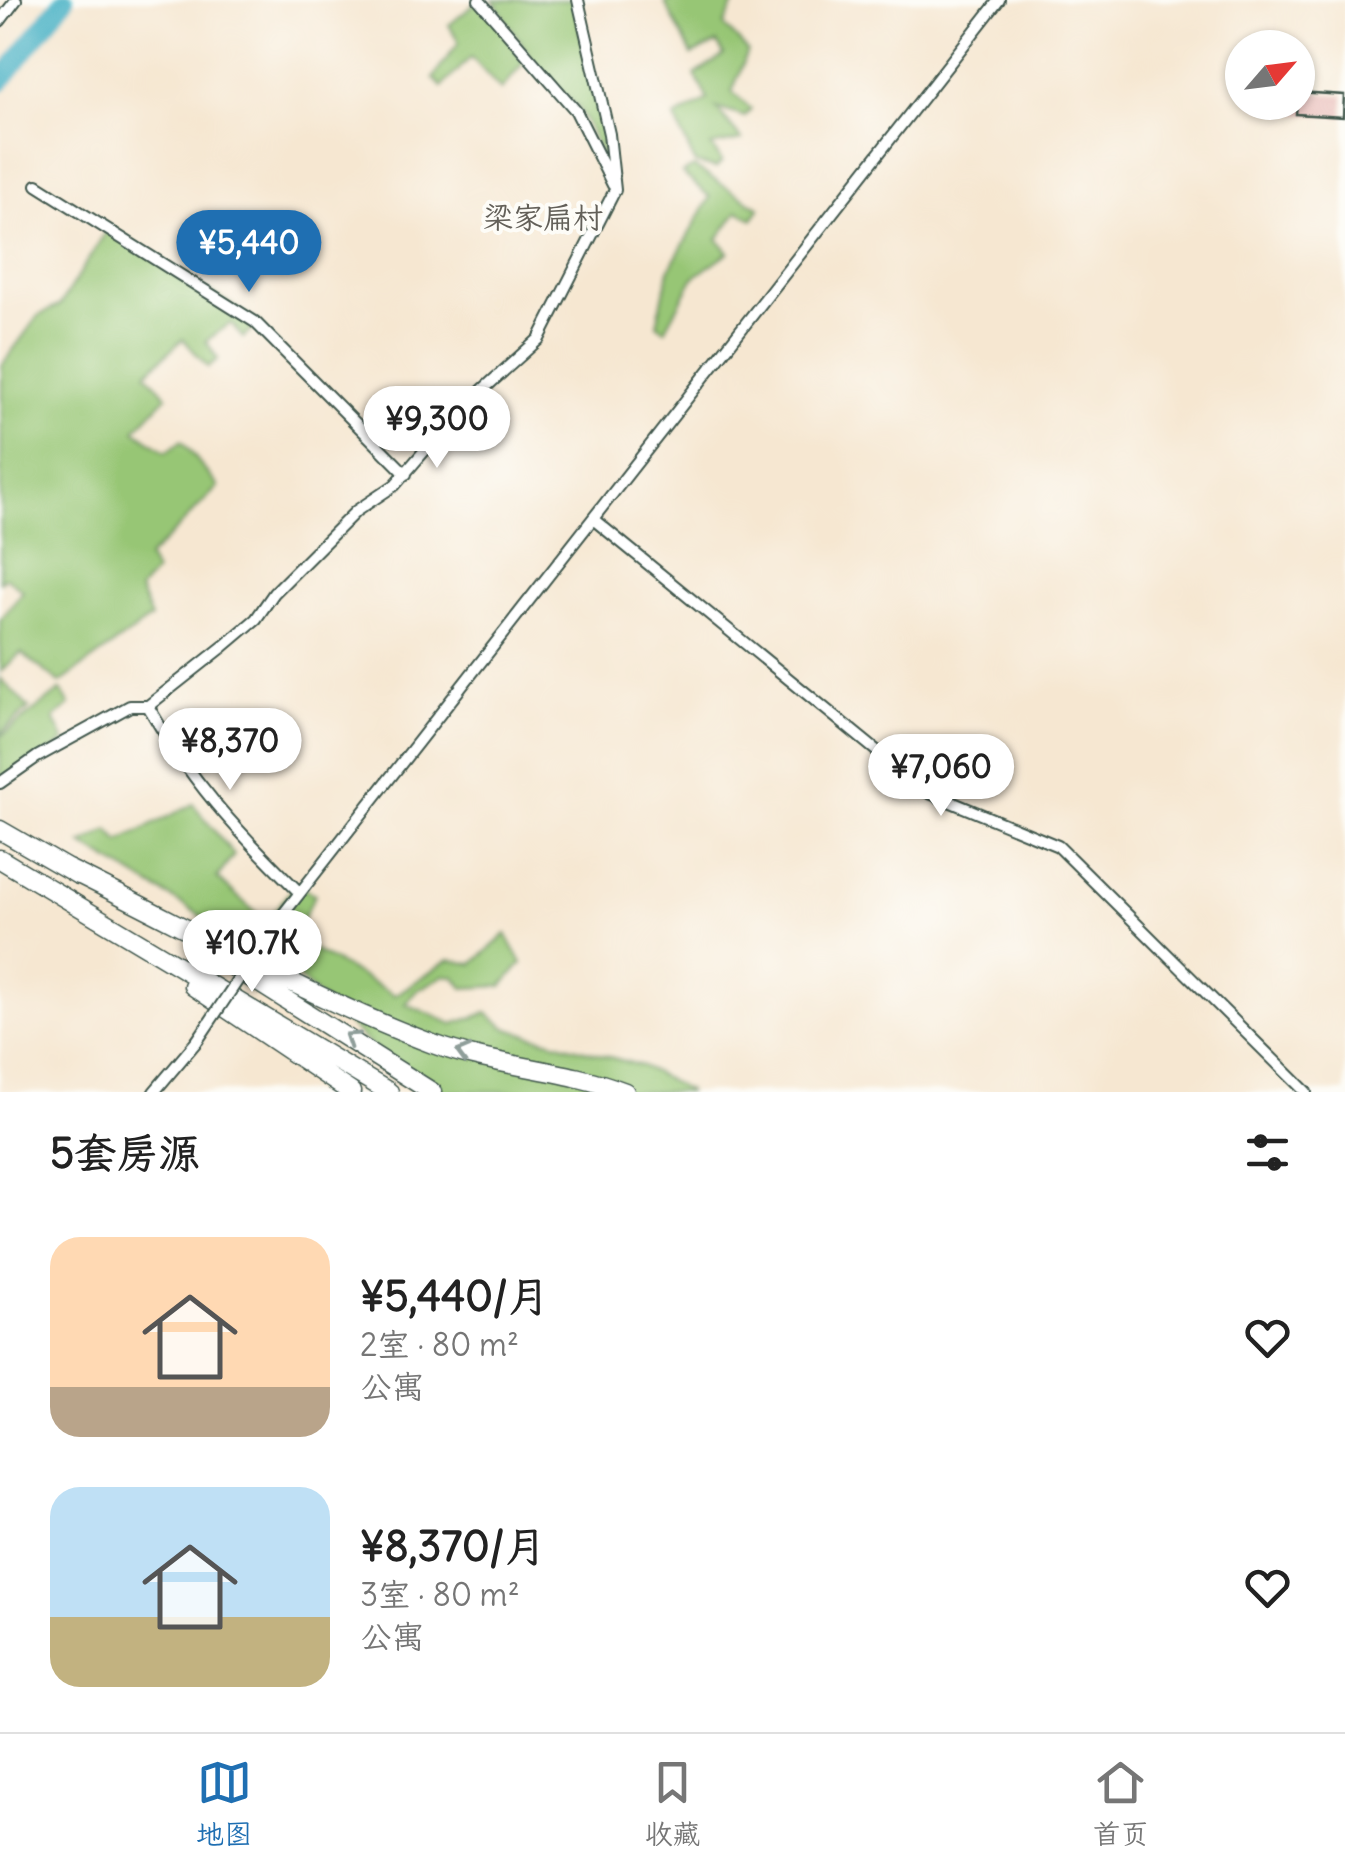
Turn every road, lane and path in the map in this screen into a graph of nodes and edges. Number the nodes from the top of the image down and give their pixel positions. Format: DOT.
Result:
graph roads {
  1 [pos="16,0"];
  2 [pos="479,0"];
  3 [pos="578,0"];
  4 [pos="1000,0"];
  5 [pos="0,9"];
  6 [pos="0,22"];
  7 [pos="36,186"];
  8 [pos="615,190"];
  9 [pos="406,474"];
  10 [pos="594,519"];
  11 [pos="148,706"];
  12 [pos="0,784"];
  13 [pos="0,830"];
  14 [pos="7,863"];
  15 [pos="68,869"];
  16 [pos="298,892"];
  17 [pos="154,1092"];
  18 [pos="350,1092"];
  19 [pos="389,1092"];
  20 [pos="432,1092"];
  21 [pos="625,1092"];
  22 [pos="1306,1092"];
  1 -- 5 [label="street"];
  1 -- 6 [label="street"];
  2 -- 8 [label="street"];
  3 -- 8 [label="street"];
  4 -- 10 [label="street"];
  7 -- 9 [label="street"];
  8 -- 9 [label="street"];
  9 -- 11 [label="street"];
  10 -- 16 [label="street"];
  10 -- 22 [label="street"];
  11 -- 12 [label="street"];
  11 -- 16 [label="street"];
  13 -- 15 [label="highway"];
  14 -- 18 [label="highway"];
  14 -- 19 [label="highway"];
  20 -- 15 [label="highway, one-way"];
  21 -- 15 [label="highway, one-way"];
  16 -- 17 [label="street, bridge"];
}
